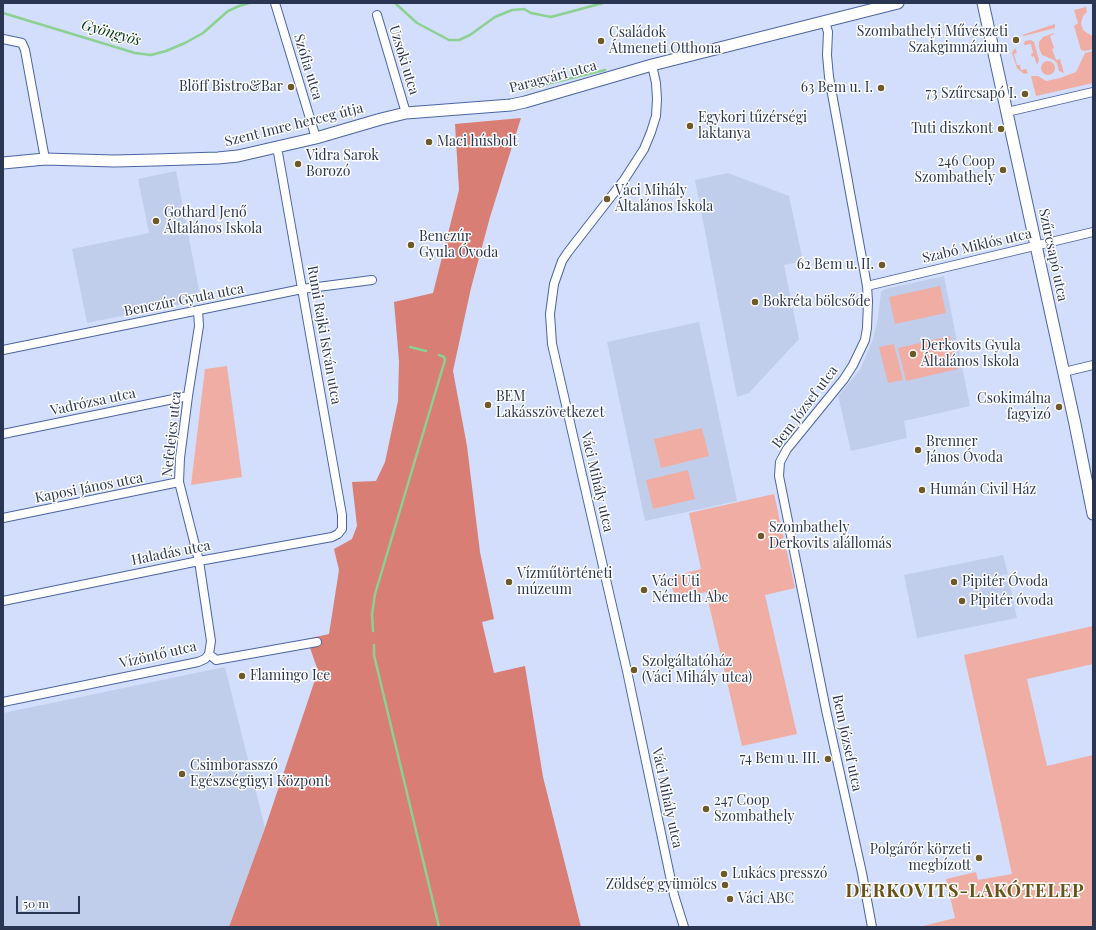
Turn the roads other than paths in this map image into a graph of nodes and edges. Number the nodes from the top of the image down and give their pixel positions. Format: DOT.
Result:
graph roads {
  1 [pos="898,3"];
  2 [pos="983,3"];
  3 [pos="276,4"];
  4 [pos="377,15"];
  5 [pos="826,22"];
  6 [pos="3,39"];
  7 [pos="652,66"];
  8 [pos="1093,92"];
  9 [pos="495,106"];
  10 [pos="1007,112"];
  11 [pos="406,113"];
  12 [pos="316,138"];
  13 [pos="277,147"];
  14 [pos="45,159"];
  15 [pos="3,163"];
  16 [pos="1093,232"];
  17 [pos="1036,246"];
  18 [pos="372,280"];
  19 [pos="867,286"];
  20 [pos="302,289"];
  21 [pos="198,310"];
  22 [pos="3,350"];
  23 [pos="1093,365"];
  24 [pos="1064,372"];
  25 [pos="188,396"];
  26 [pos="3,434"];
  27 [pos="179,482"];
  28 [pos="1091,497"];
  29 [pos="1093,514"];
  30 [pos="3,518"];
  31 [pos="342,529"];
  32 [pos="198,561"];
  33 [pos="3,601"];
  34 [pos="317,642"];
  35 [pos="209,654"];
  36 [pos="3,702"];
  37 [pos="684,927"];
  38 [pos="872,927"];
  1 -- 5 [label="street, Paragvári utca"];
  2 -- 10 [label="street, Szűrcsapó utca"];
  3 -- 12 [label="street, Szófia utca"];
  4 -- 11 [label="street, Uzsoki utca"];
  5 -- 7 [label="street, Paragvári utca"];
  5 -- 19 [label="street, Bem József utca"];
  6 -- 14 [label="street"];
  7 -- 9 [label="street, Paragvári utca"];
  7 -- 37 [label="street, Váci Mihály utca"];
  8 -- 10 [label="street"];
  9 -- 11 [label="street, Szent Imre herceg útja"];
  10 -- 17 [label="street, Szűrcsapó utca"];
  11 -- 12 [label="street, Szent Imre herceg útja"];
  12 -- 13 [label="street, Szent Imre herceg útja"];
  13 -- 14 [label="street, Szent Imre herceg útja"];
  13 -- 20 [label="street, Rumi Rajki István utca"];
  14 -- 15 [label="street, Szent Imre herceg útja"];
  16 -- 17 [label="street, Szabó Miklós utca"];
  17 -- 19 [label="street, Szabó Miklós utca"];
  17 -- 24 [label="street, Szűrcsapó utca"];
  18 -- 20 [label="street, Benczúr Gyula utca"];
  19 -- 38 [label="street, Bem József utca"];
  20 -- 21 [label="street, Benczúr Gyula utca"];
  20 -- 31 [label="street, Rumi Rajki István utca"];
  21 -- 22 [label="street, Benczúr Gyula utca"];
  21 -- 25 [label="street, Nefelejcs utca"];
  23 -- 24 [label="street"];
  24 -- 28 [label="street, Szűrcsapó utca"];
  25 -- 26 [label="street, Vadrózsa utca"];
  25 -- 27 [label="street, Nefelejcs utca"];
  27 -- 30 [label="street, Kaposi János utca"];
  27 -- 32 [label="street, Nefelejcs utca"];
  28 -- 29 [label="street, Szűrcsapó utca"];
  31 -- 32 [label="street, Haladás utca"];
  32 -- 33 [label="street, Haladás utca"];
  32 -- 35 [label="street, Nefelejcs utca"];
  34 -- 35 [label="street, Vízöntő utca"];
  35 -- 36 [label="street, Vízöntő utca"];
}
